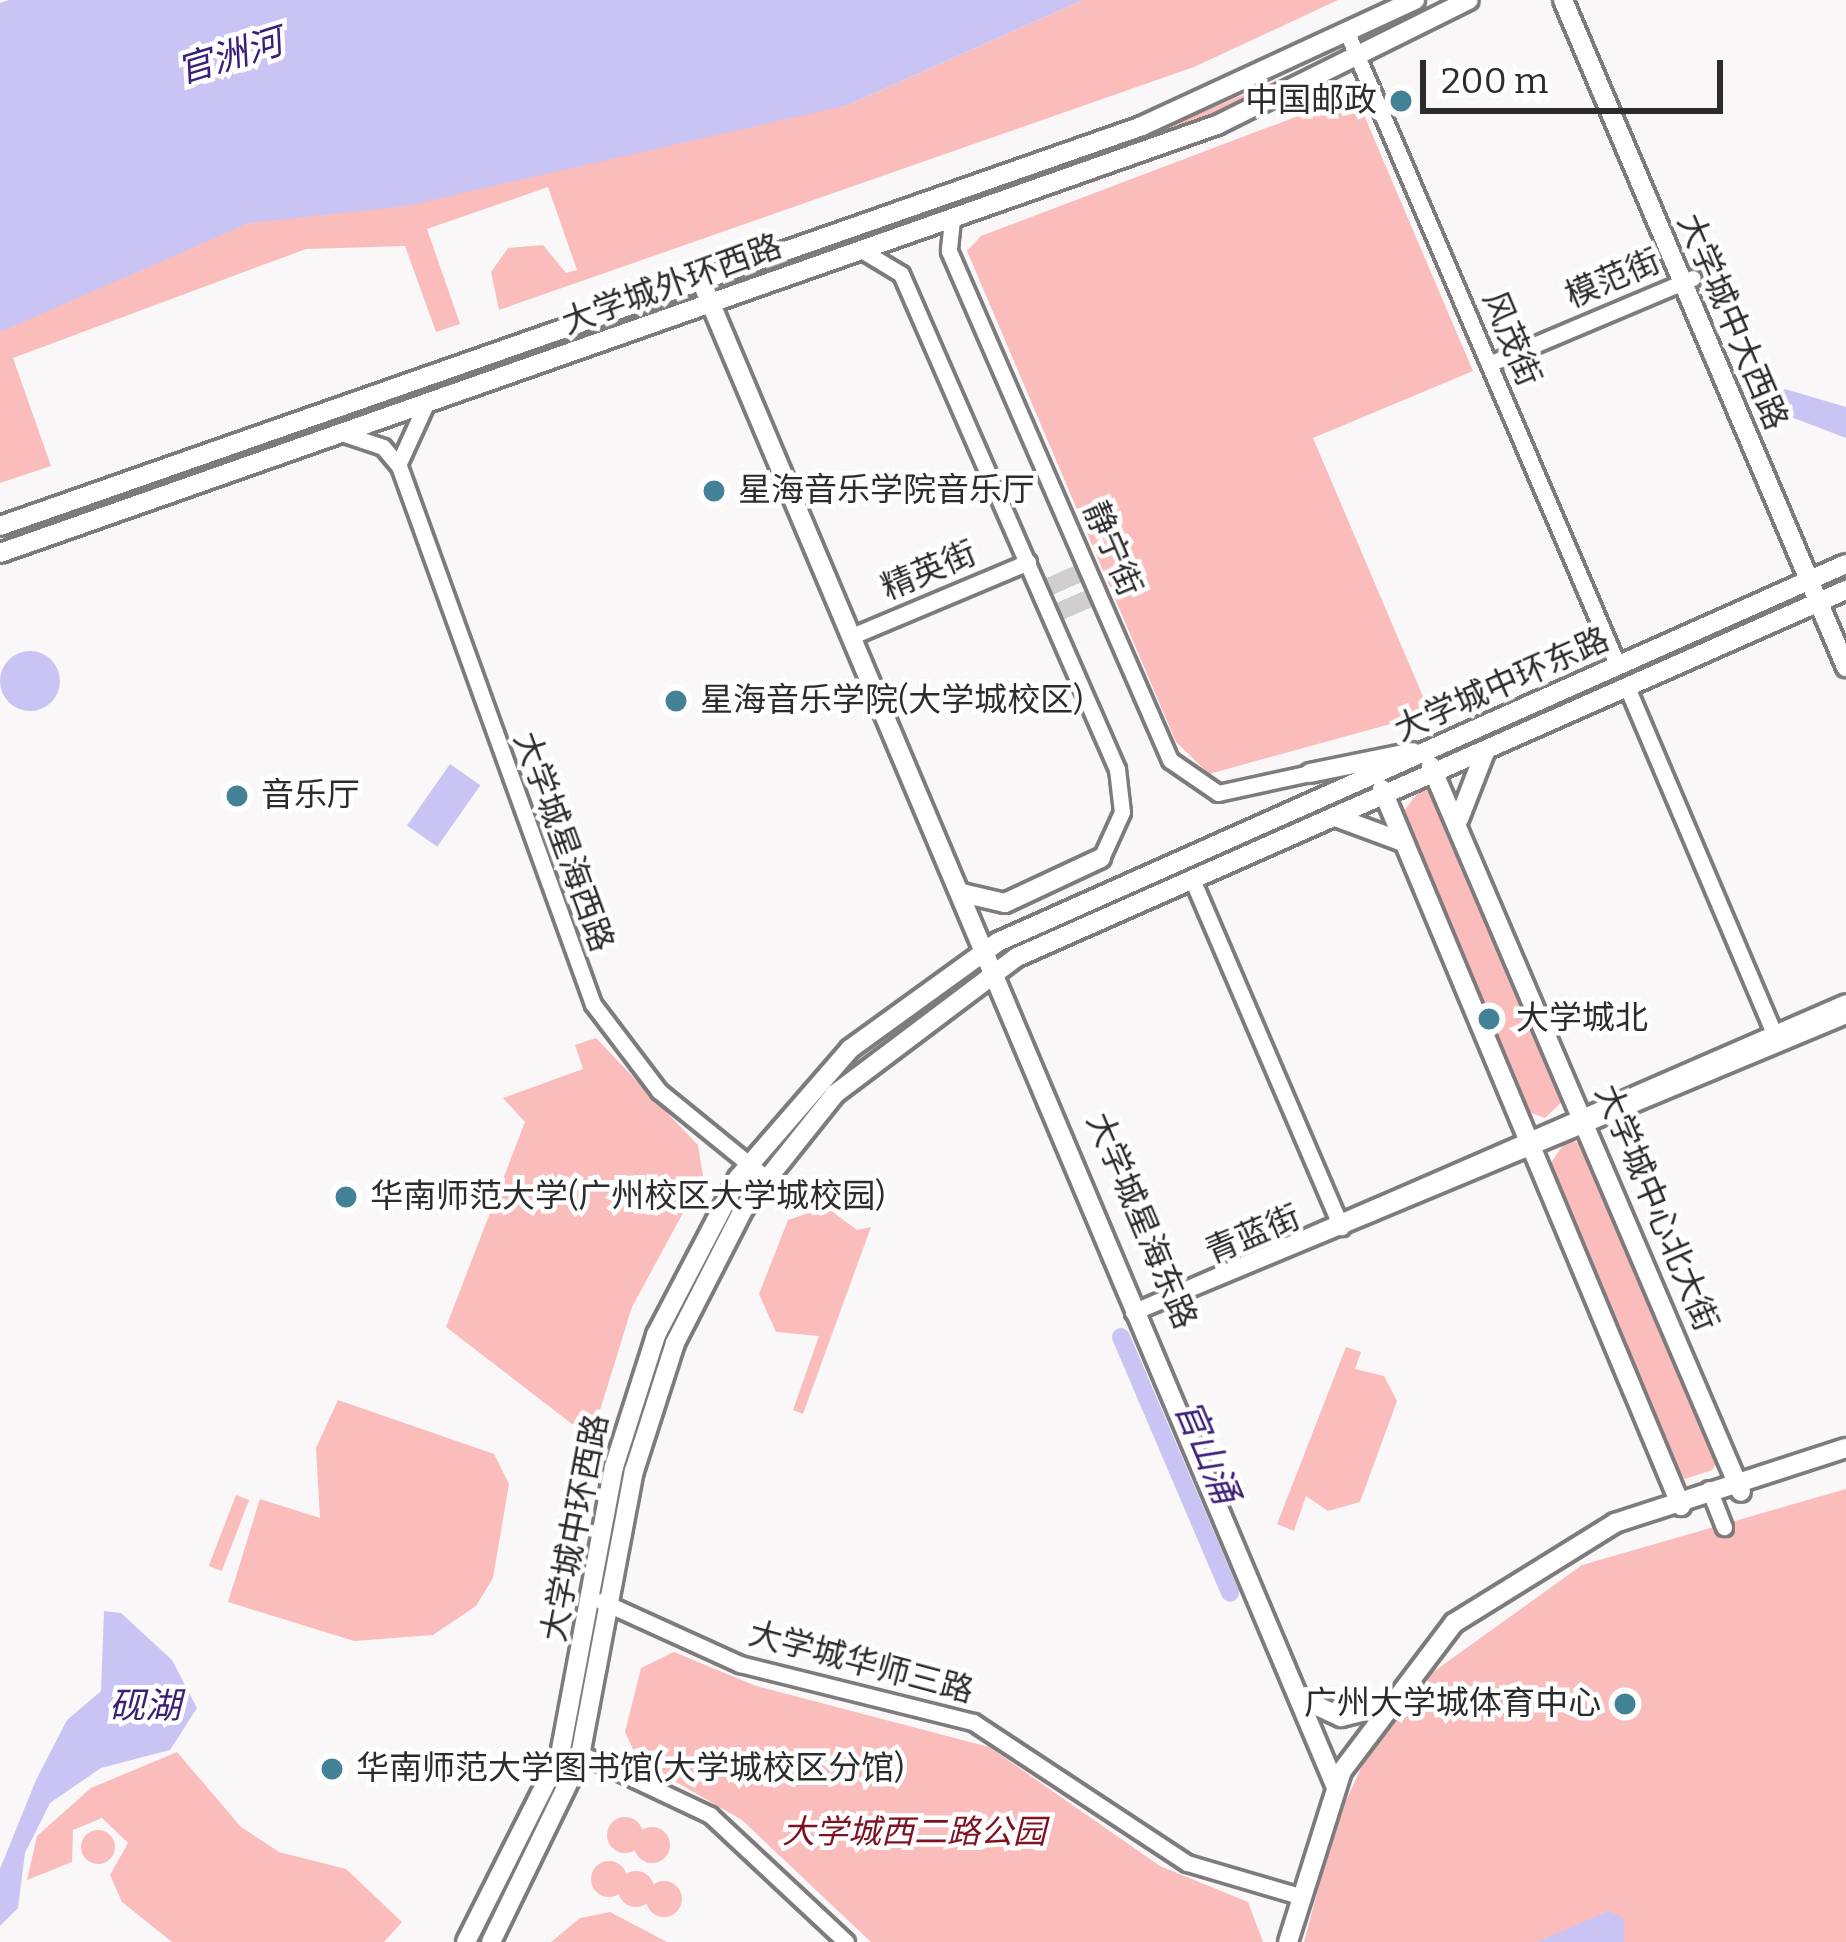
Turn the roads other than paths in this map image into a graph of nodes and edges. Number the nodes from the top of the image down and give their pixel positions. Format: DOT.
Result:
graph roads {
  1 [pos="1415,0"];
  2 [pos="1469,0"];
  3 [pos="1563,0"];
  4 [pos="1575,0"];
  5 [pos="1349,37"];
  6 [pos="1305,59"];
  7 [pos="1360,63"];
  8 [pos="1317,84"];
  9 [pos="952,220"];
  10 [pos="860,251"];
  11 [pos="700,278"];
  12 [pos="1688,280"];
  13 [pos="663,292"];
  14 [pos="710,303"];
  15 [pos="673,316"];
  16 [pos="1489,364"];
  17 [pos="424,406"];
  18 [pos="344,434"];
  19 [pos="399,466"];
  20 [pos="0,526"];
  21 [pos="0,554"];
  22 [pos="1028,562"];
  23 [pos="1846,565"];
  24 [pos="1815,579"];
  25 [pos="1831,596"];
  26 [pos="852,636"];
  27 [pos="1846,638"];
  28 [pos="1618,666"];
  29 [pos="1846,667"];
  30 [pos="1627,687"];
  31 [pos="1424,751"];
  32 [pos="1486,751"];
  33 [pos="1310,773"];
  34 [pos="1435,773"];
  35 [pos="1377,776"];
  36 [pos="1385,795"];
  37 [pos="1333,818"];
  38 [pos="1460,824"];
  39 [pos="1403,842"];
  40 [pos="1182,857"];
  41 [pos="1101,858"];
  42 [pos="1192,879"];
  43 [pos="962,893"];
  44 [pos="986,949"];
  45 [pos="994,969"];
  46 [pos="1846,1001"];
  47 [pos="1846,1015"];
  48 [pos="1776,1037"];
  49 [pos="1585,1117"];
  50 [pos="1530,1141"];
  51 [pos="748,1164"];
  52 [pos="765,1177"];
  53 [pos="1340,1224"];
  54 [pos="708,1227"];
  55 [pos="726,1236"];
  56 [pos="1141,1308"];
  57 [pos="1846,1448"];
  58 [pos="1846,1461"];
  59 [pos="1739,1486"];
  60 [pos="1711,1495"];
  61 [pos="1680,1504"];
  62 [pos="1724,1527"];
  63 [pos="592,1598"];
  64 [pos="612,1606"];
  65 [pos="1313,1704"];
  66 [pos="1381,1707"];
  67 [pos="581,1754"];
  68 [pos="1342,1780"];
  69 [pos="1296,1895"];
  70 [pos="466,1942"];
  71 [pos="491,1942"];
  72 [pos="846,1942"];
  73 [pos="1288,1942"];
  74 [pos="1300,1942"];
  1 -- 5 [label="main road, 大学城外环西路"];
  2 -- 7 [label="main road, 大学城外环西路"];
  3 -- 12 [label="main road, 大学城中大西路"];
  4 -- 12 [label="main road, 大学城中大西路"];
  5 -- 6 [label="main road, 大学城外环西路"];
  5 -- 7 [label="street, 风茂街"];
  6 -- 8 [label="main road"];
  6 -- 11 [label="main road, 大学城外环西路"];
  7 -- 8 [label="main road, 大学城外环西路"];
  7 -- 16 [label="street, 风茂街"];
  8 -- 9 [label="main road, 大学城外环西路"];
  9 -- 10 [label="main road, 大学城外环西路"];
  9 -- 33 [label="street, 静宁街"];
  10 -- 14 [label="main road, 大学城外环西路"];
  10 -- 22 [label="street"];
  11 -- 13 [label="main road, 大学城外环西路"];
  11 -- 14 [label="main road, 大学城星海东路"];
  12 -- 16 [label="street, 模范街"];
  12 -- 24 [label="main road, 大学城中大西路"];
  13 -- 15 [label="main road"];
  13 -- 20 [label="main road, 大学城外环西路"];
  14 -- 15 [label="main road, 大学城外环西路"];
  14 -- 26 [label="main road, 大学城星海东路"];
  15 -- 17 [label="main road, 大学城外环西路"];
  16 -- 28 [label="street, 风茂街"];
  17 -- 18 [label="main road, 大学城外环西路"];
  17 -- 19 [label="street"];
  18 -- 19 [label="street"];
  18 -- 21 [label="main road, 大学城外环西路"];
  19 -- 51 [label="street, 大学城星海西路"];
  22 -- 26 [label="street, 精英街"];
  22 -- 41 [label="street"];
  23 -- 24 [label="main road, 大学城中环东路"];
  24 -- 25 [label="main road, 大学城中大西路"];
  24 -- 28 [label="main road, 大学城中环东路"];
  25 -- 27 [label="main road, 大学城中大西路"];
  25 -- 29 [label="main road, 大学城中大西路"];
  25 -- 30 [label="main road, 大学城中环东路"];
  26 -- 43 [label="main road, 大学城星海东路"];
  28 -- 31 [label="main road, 大学城中环东路"];
  30 -- 32 [label="main road, 大学城中环东路"];
  30 -- 48 [label="street"];
  31 -- 33 [label="main road"];
  31 -- 34 [label="main road, 大学城中心北大街"];
  31 -- 35 [label="main road, 大学城中环东路"];
  32 -- 34 [label="main road, 大学城中环东路"];
  32 -- 38 [label="main road"];
  34 -- 36 [label="main road, 大学城中环东路"];
  34 -- 38 [label="main road, 大学城中心北大街"];
  35 -- 36 [label="main road"];
  35 -- 40 [label="main road, 大学城中环东路"];
  36 -- 37 [label="main road, 大学城中环东路"];
  36 -- 39 [label="main road"];
  37 -- 39 [label="main road"];
  37 -- 42 [label="main road, 大学城中环东路"];
  38 -- 49 [label="main road, 大学城中心北大街"];
  39 -- 50 [label="main road"];
  40 -- 44 [label="main road, 大学城中环西路"];
  41 -- 43 [label="main road"];
  42 -- 45 [label="main road, 大学城中环西路"];
  42 -- 53 [label="street"];
  43 -- 44 [label="main road, 大学城星海东路"];
  44 -- 45 [label="main road, 大学城星海东路"];
  44 -- 51 [label="main road, 大学城中环西路"];
  45 -- 52 [label="main road, 大学城中环西路"];
  45 -- 56 [label="main road, 大学城星海东路"];
  46 -- 48 [label="street, 青蓝街"];
  47 -- 48 [label="street, 青蓝街"];
  48 -- 49 [label="street, 青蓝街"];
  49 -- 50 [label="street, 青蓝街"];
  49 -- 59 [label="main road, 大学城中心北大街"];
  50 -- 53 [label="street, 青蓝街"];
  50 -- 61 [label="main road"];
  51 -- 52 [label="street, 大学城星海西路"];
  51 -- 54 [label="main road, 大学城中环西路"];
  52 -- 55 [label="main road, 大学城中环西路"];
  53 -- 56 [label="street, 青蓝街"];
  54 -- 55 [label="main road"];
  54 -- 63 [label="main road, 大学城中环西路"];
  55 -- 64 [label="main road, 大学城中环西路"];
  56 -- 65 [label="main road, 大学城星海东路"];
  56 -- 68 [label="main road, 大学城星海东路"];
  57 -- 59 [label="main road"];
  58 -- 59 [label="main road"];
  59 -- 60 [label="main road"];
  60 -- 61 [label="main road"];
  60 -- 62 [label="street"];
  61 -- 66 [label="main road"];
  61 -- 68 [label="main road"];
  63 -- 64 [label="street, 大学城华师三路"];
  63 -- 70 [label="main road, 大学城中环西路"];
  64 -- 67 [label="main road, 大学城中环西路"];
  64 -- 69 [label="street, 大学城华师三路"];
  65 -- 66 [label="main road"];
  65 -- 68 [label="main road, 大学城星海东路"];
  66 -- 68 [label="main road"];
  67 -- 71 [label="main road, 大学城中环西路"];
  67 -- 72 [label="street"];
  68 -- 69 [label="main road"];
  68 -- 74 [label="main road"];
  69 -- 73 [label="main road"];
}
